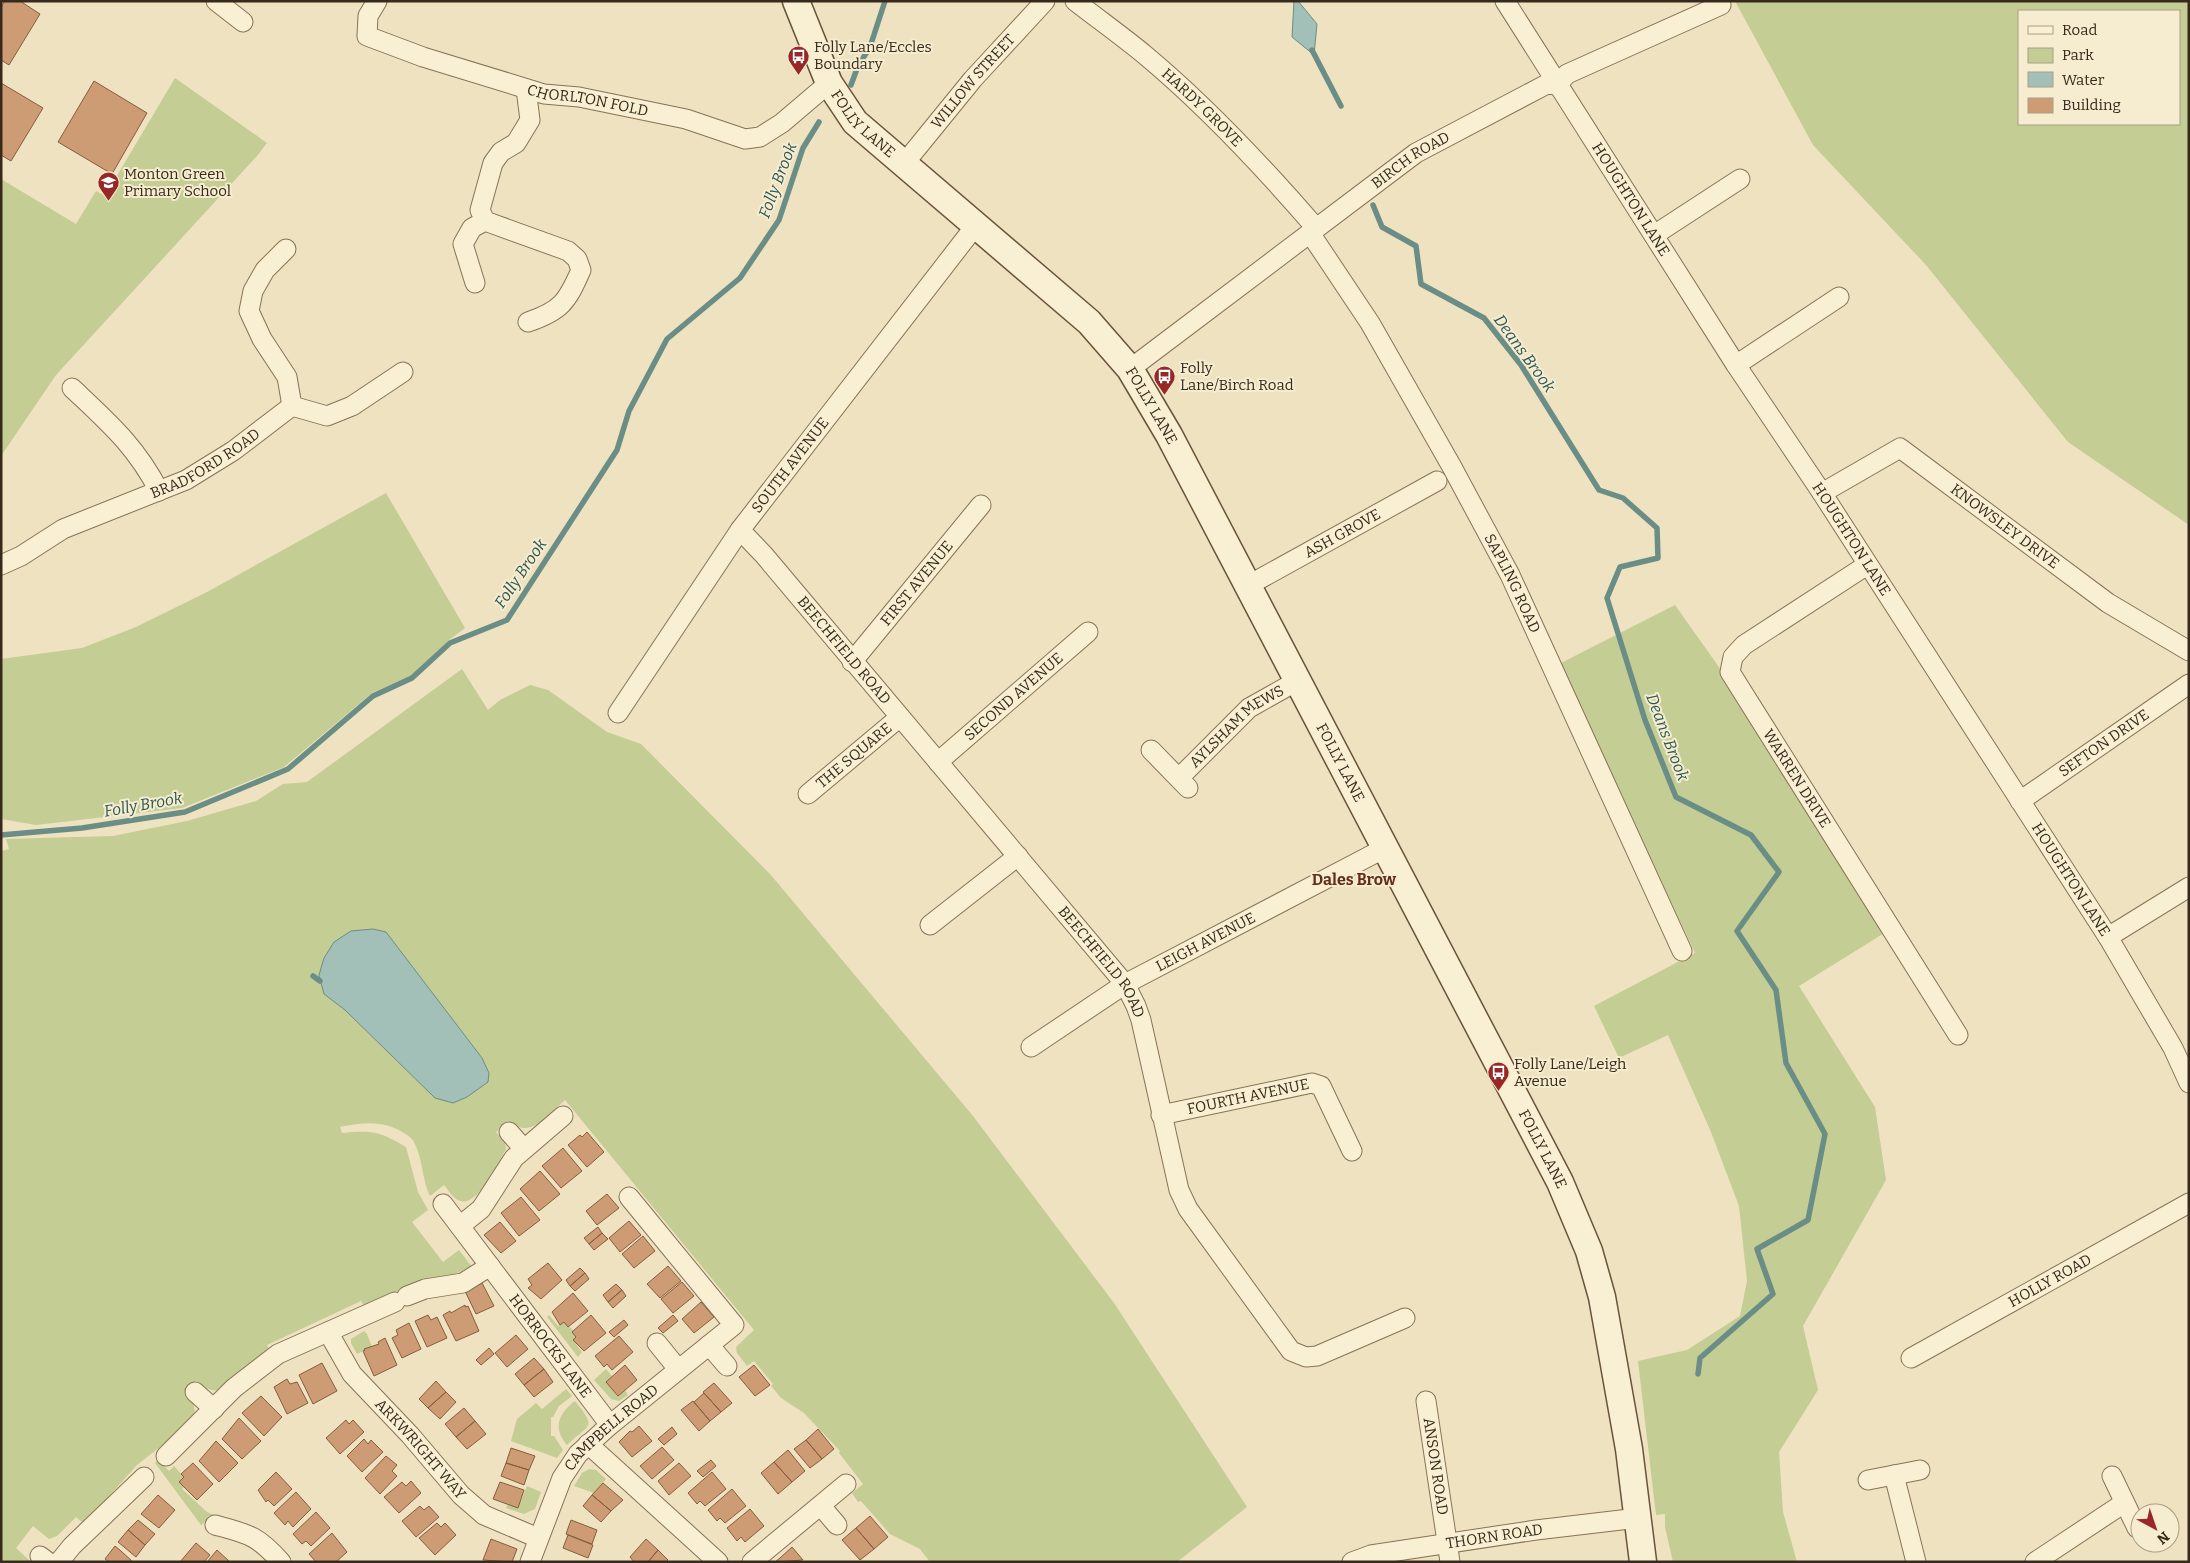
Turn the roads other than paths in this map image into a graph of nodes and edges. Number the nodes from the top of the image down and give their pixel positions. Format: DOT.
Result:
graph roads {
  1 [pos="216,1"];
  2 [pos="377,1"];
  3 [pos="796,1"];
  4 [pos="1045,1"];
  5 [pos="1075,1"];
  6 [pos="1506,1"];
  7 [pos="1721,5"];
  8 [pos="243,22"];
  9 [pos="829,83"];
  10 [pos="1557,85"];
  11 [pos="526,89"];
  12 [pos="903,165"];
  13 [pos="1740,179"];
  14 [pos="485,221"];
  15 [pos="976,225"];
  16 [pos="1313,231"];
  17 [pos="1654,235"];
  18 [pos="286,249"];
  19 [pos="475,283"];
  20 [pos="1839,297"];
  21 [pos="528,322"];
  22 [pos="1736,365"];
  23 [pos="1130,369"];
  24 [pos="403,372"];
  25 [pos="72,388"];
  26 [pos="292,406"];
  27 [pos="1437,480"];
  28 [pos="159,491"];
  29 [pos="1822,493"];
  30 [pos="982,505"];
  31 [pos="740,530"];
  32 [pos="1,565"];
  33 [pos="1867,565"];
  34 [pos="1247,586"];
  35 [pos="1088,632"];
  36 [pos="2189,651"];
  37 [pos="852,662"];
  38 [pos="1297,681"];
  39 [pos="2189,684"];
  40 [pos="618,713"];
  41 [pos="900,716"];
  42 [pos="1151,750"];
  43 [pos="938,762"];
  44 [pos="808,794"];
  45 [pos="2020,801"];
  46 [pos="1385,848"];
  47 [pos="1018,856"];
  48 [pos="2189,887"];
  49 [pos="930,925"];
  50 [pos="2108,937"];
  51 [pos="1682,951"];
  52 [pos="1125,984"];
  53 [pos="1958,1035"];
  54 [pos="1031,1047"];
  55 [pos="2186,1071"];
  56 [pos="1161,1115"];
  57 [pos="563,1116"];
  58 [pos="509,1132"];
  59 [pos="524,1149"];
  60 [pos="1352,1151"];
  61 [pos="629,1197"];
  62 [pos="2189,1203"];
  63 [pos="443,1204"];
  64 [pos="460,1226"];
  65 [pos="490,1266"];
  66 [pos="1405,1318"];
  67 [pos="328,1332"];
  68 [pos="657,1343"];
  69 [pos="709,1345"];
  70 [pos="1911,1358"];
  71 [pos="727,1366"];
  72 [pos="678,1369"];
  73 [pos="195,1392"];
  74 [pos="1426,1401"];
  75 [pos="214,1409"];
  76 [pos="610,1425"];
  77 [pos="588,1444"];
  78 [pos="166,1456"];
  79 [pos="1920,1470"];
  80 [pos="1894,1475"];
  81 [pos="2112,1476"];
  82 [pos="144,1477"];
  83 [pos="1868,1480"];
  84 [pos="846,1484"];
  85 [pos="2124,1503"];
  86 [pos="821,1506"];
  87 [pos="2130,1515"];
  88 [pos="1638,1518"];
  89 [pos="214,1525"];
  90 [pos="837,1525"];
  91 [pos="538,1538"];
  92 [pos="1449,1553"];
  93 [pos="59,1562"];
  94 [pos="281,1562"];
  95 [pos="530,1562"];
  96 [pos="718,1562"];
  97 [pos="752,1562"];
  98 [pos="1352,1562"];
  99 [pos="1643,1562"];
  100 [pos="1916,1562"];
  101 [pos="2035,1562"];
  1 -- 8 [label="street"];
  2 -- 11 [label="street, CHORLTON FOLD"];
  3 -- 9 [label="main road, FOLLY LANE"];
  4 -- 12 [label="street, WILLOW STREET"];
  5 -- 16 [label="street, HARDY GROVE"];
  6 -- 10 [label="street, HOUGHTON LANE"];
  7 -- 10 [label="street, BIRCH ROAD"];
  9 -- 11 [label="street, CHORLTON FOLD"];
  9 -- 12 [label="main road, FOLLY LANE"];
  10 -- 16 [label="street, BIRCH ROAD"];
  10 -- 17 [label="street, HOUGHTON LANE"];
  11 -- 14 [label="street"];
  12 -- 15 [label="main road, FOLLY LANE"];
  13 -- 17 [label="street"];
  14 -- 19 [label="street"];
  14 -- 21 [label="street"];
  15 -- 23 [label="main road, FOLLY LANE"];
  15 -- 31 [label="street, SOUTH AVENUE"];
  16 -- 23 [label="street, BIRCH ROAD"];
  16 -- 51 [label="street, SAPLING ROAD"];
  17 -- 22 [label="street, HOUGHTON LANE"];
  18 -- 26 [label="street"];
  20 -- 22 [label="street"];
  22 -- 29 [label="street, HOUGHTON LANE"];
  23 -- 34 [label="main road, FOLLY LANE"];
  24 -- 26 [label="street"];
  25 -- 28 [label="street"];
  26 -- 28 [label="street, BRADFORD ROAD"];
  27 -- 34 [label="street, ASH GROVE"];
  28 -- 32 [label="street, BRADFORD ROAD"];
  29 -- 33 [label="street, HOUGHTON LANE"];
  29 -- 36 [label="street, KNOWSLEY DRIVE"];
  30 -- 37 [label="street, FIRST AVENUE"];
  31 -- 37 [label="street, BEECHFIELD ROAD"];
  31 -- 40 [label="street, SOUTH AVENUE"];
  33 -- 45 [label="street, HOUGHTON LANE"];
  33 -- 53 [label="street, WARREN DRIVE"];
  34 -- 38 [label="main road, FOLLY LANE"];
  35 -- 43 [label="street, SECOND AVENUE"];
  37 -- 41 [label="street, BEECHFIELD ROAD"];
  38 -- 42 [label="street, AYLSHAM MEWS"];
  38 -- 46 [label="main road, FOLLY LANE"];
  39 -- 45 [label="street, SEFTON DRIVE"];
  41 -- 43 [label="street, BEECHFIELD ROAD"];
  41 -- 44 [label="street, THE SQUARE"];
  43 -- 47 [label="street, BEECHFIELD ROAD"];
  45 -- 50 [label="street, HOUGHTON LANE"];
  46 -- 52 [label="street, LEIGH AVENUE"];
  46 -- 88 [label="main road, FOLLY LANE"];
  47 -- 49 [label="street"];
  47 -- 52 [label="street, BEECHFIELD ROAD"];
  48 -- 50 [label="street"];
  50 -- 55 [label="street, HOUGHTON LANE"];
  52 -- 54 [label="street, LEIGH AVENUE"];
  52 -- 56 [label="street, BEECHFIELD ROAD"];
  56 -- 60 [label="street, FOURTH AVENUE"];
  56 -- 66 [label="street, BEECHFIELD ROAD"];
  57 -- 59 [label="street"];
  58 -- 59 [label="street"];
  59 -- 64 [label="street"];
  61 -- 69 [label="street, CAMPBELL ROAD"];
  62 -- 70 [label="street, HOLLY ROAD"];
  63 -- 64 [label="street, HORROCKS LANE"];
  64 -- 65 [label="street, HORROCKS LANE"];
  65 -- 67 [label="street"];
  65 -- 76 [label="street, HORROCKS LANE"];
  67 -- 75 [label="street"];
  67 -- 91 [label="street, ARKWRIGHT WAY"];
  68 -- 72 [label="street"];
  69 -- 71 [label="street"];
  69 -- 72 [label="street, CAMPBELL ROAD"];
  72 -- 76 [label="street, CAMPBELL ROAD"];
  73 -- 75 [label="street"];
  74 -- 92 [label="street, ANSON ROAD"];
  75 -- 78 [label="street"];
  76 -- 77 [label="street, CAMPBELL ROAD"];
  77 -- 91 [label="street, CAMPBELL ROAD"];
  77 -- 96 [label="street"];
  79 -- 80 [label="street"];
  80 -- 83 [label="street"];
  80 -- 100 [label="street"];
  81 -- 85 [label="street"];
  82 -- 93 [label="street"];
  84 -- 86 [label="street"];
  85 -- 87 [label="street"];
  85 -- 101 [label="street"];
  86 -- 90 [label="street"];
  86 -- 97 [label="street"];
  88 -- 92 [label="street, THORN ROAD"];
  88 -- 99 [label="main road, FOLLY LANE"];
  89 -- 94 [label="street"];
  91 -- 95 [label="street, CAMPBELL ROAD"];
  92 -- 98 [label="street, THORN ROAD"];
}
